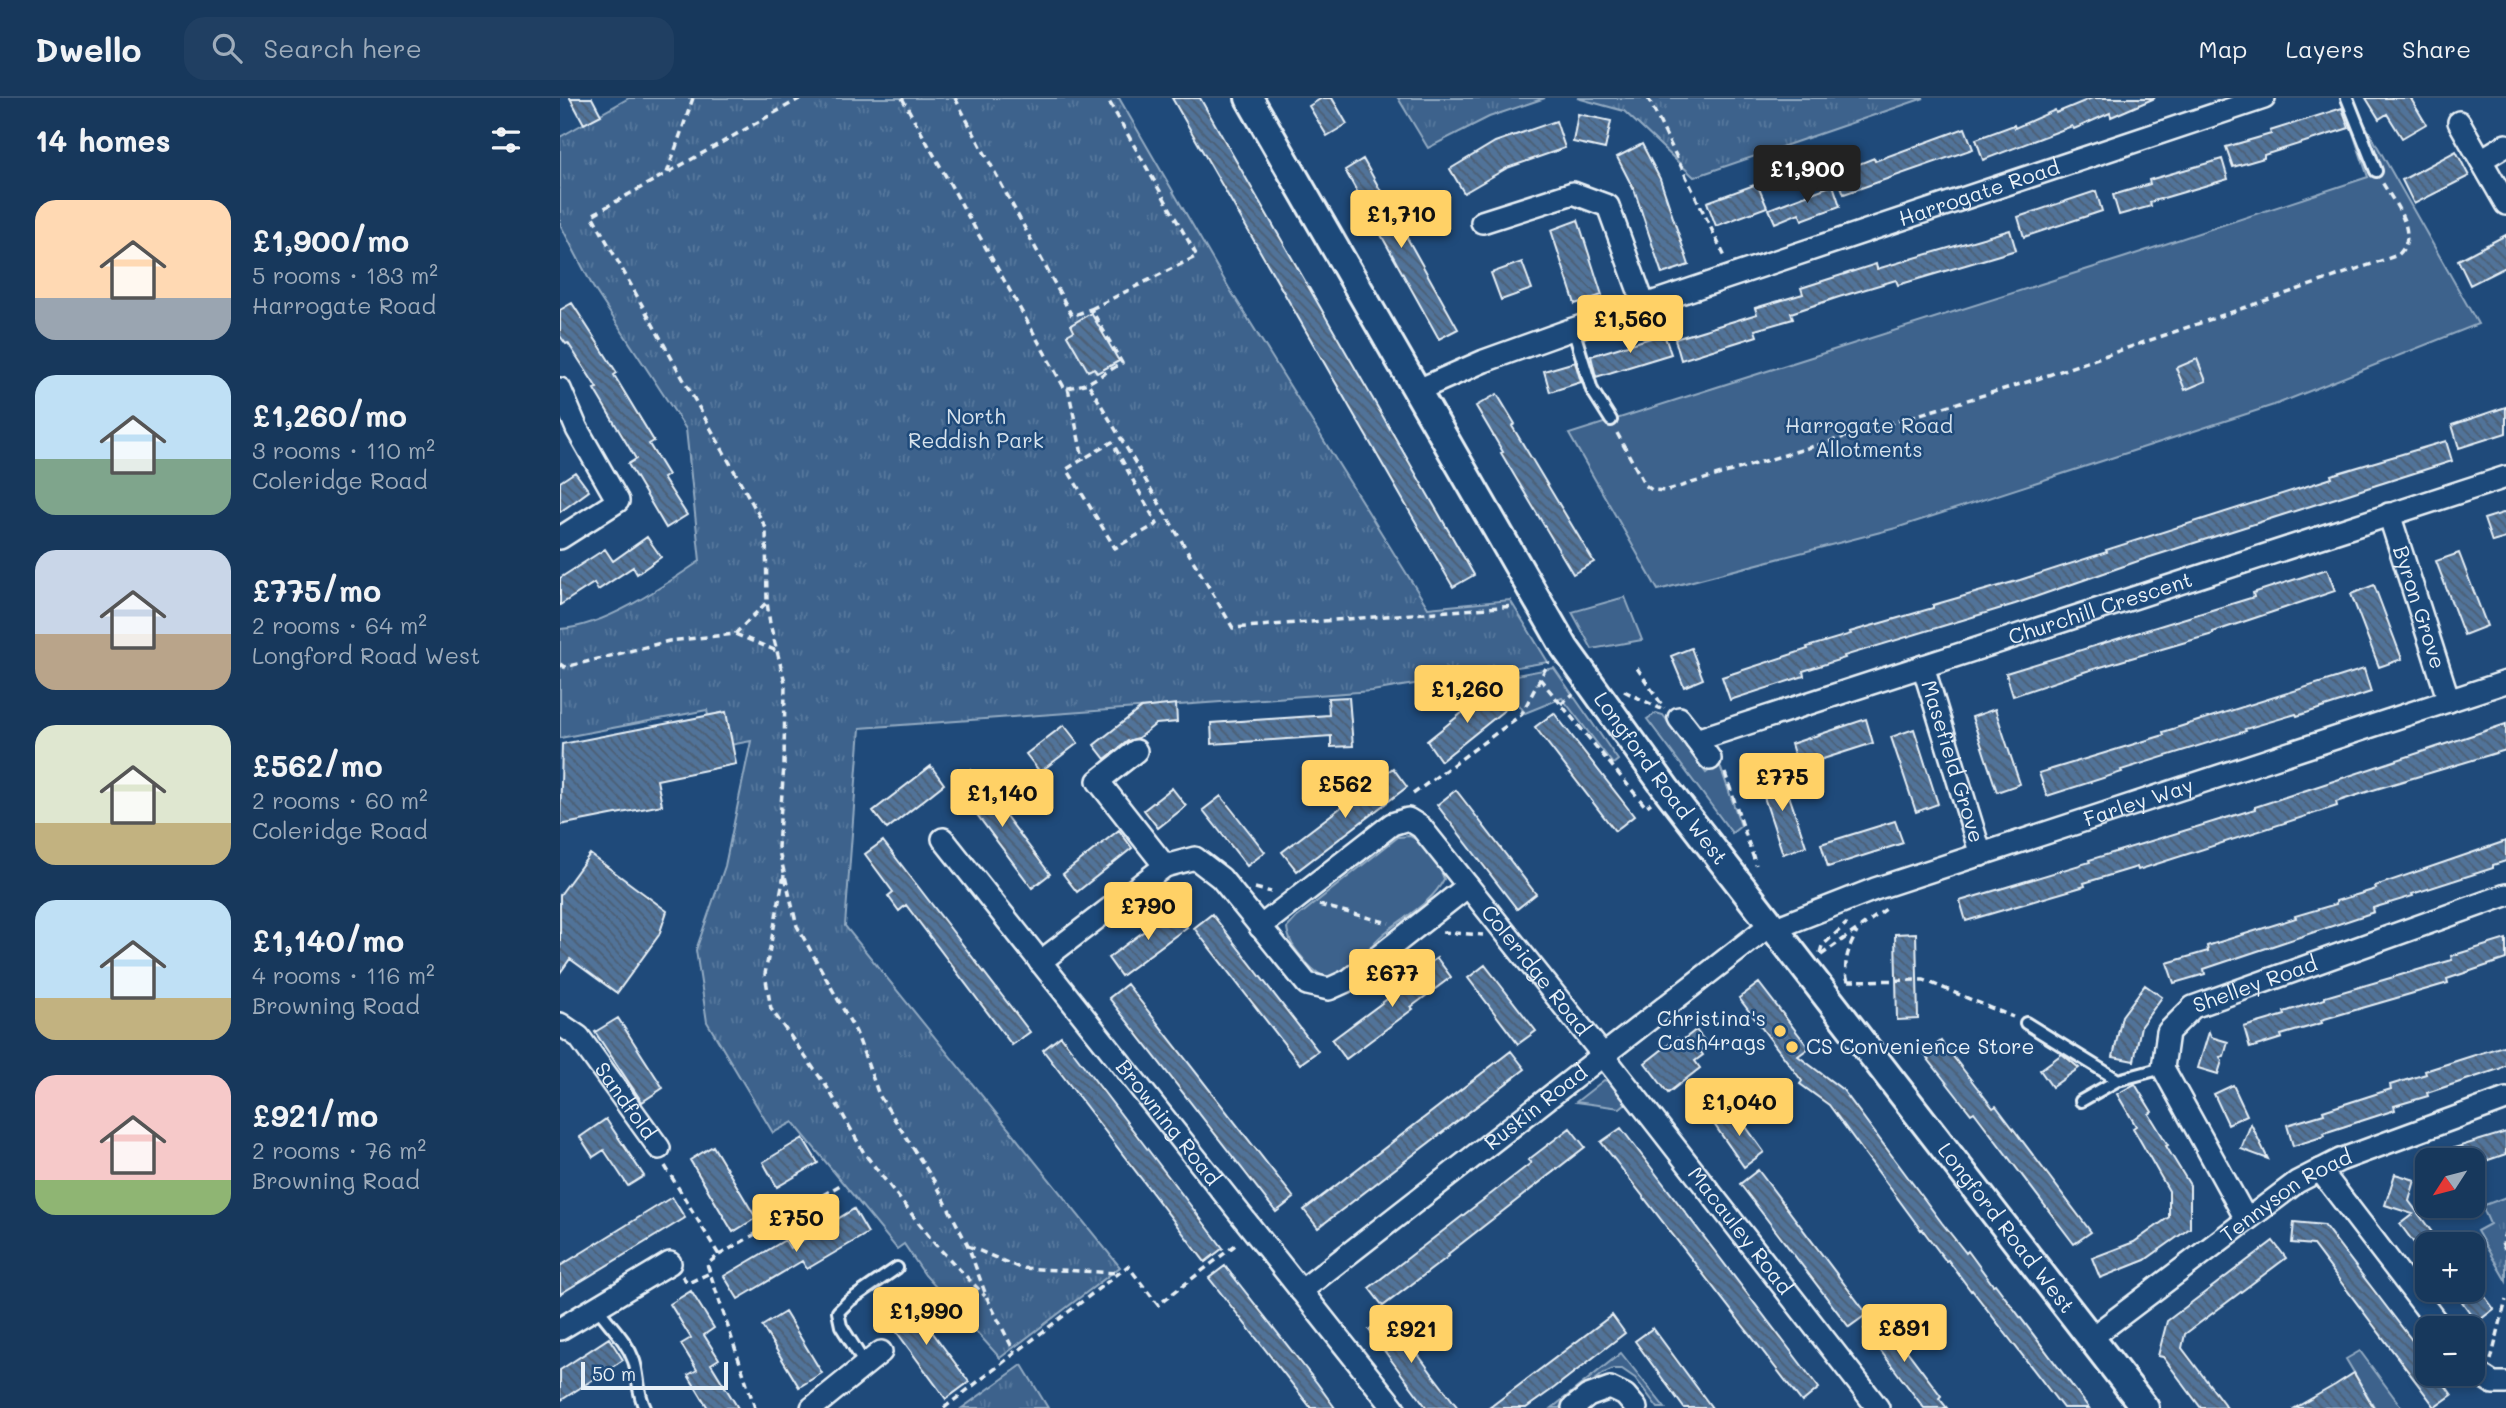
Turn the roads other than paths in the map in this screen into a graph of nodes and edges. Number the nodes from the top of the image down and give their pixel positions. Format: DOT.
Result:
graph roads {
  1 [pos="1250,98"];
  2 [pos="2264,98"];
  3 [pos="2347,98"];
  4 [pos="2459,122"];
  5 [pos="2506,145"];
  6 [pos="2481,160"];
  7 [pos="2376,171"];
  8 [pos="2506,204"];
  9 [pos="1482,222"];
  10 [pos="1644,305"];
  11 [pos="1573,329"];
  12 [pos="560,390"];
  13 [pos="1418,390"];
  14 [pos="1611,421"];
  15 [pos="2506,477"];
  16 [pos="2389,514"];
  17 [pos="560,538"];
  18 [pos="1923,666"];
  19 [pos="2506,682"];
  20 [pos="2449,701"];
  21 [pos="1679,718"];
  22 [pos="1696,740"];
  23 [pos="1136,751"];
  24 [pos="1710,759"];
  25 [pos="943,838"];
  26 [pos="1981,855"];
  27 [pos="1165,866"];
  28 [pos="1468,886"];
  29 [pos="2506,895"];
  30 [pos="1260,927"];
  31 [pos="1772,927"];
  32 [pos="1040,962"];
  33 [pos="2026,1023"];
  34 [pos="560,1024"];
  35 [pos="1603,1055"];
  36 [pos="2163,1068"];
  37 [pos="2118,1080"];
  38 [pos="2506,1099"];
  39 [pos="2081,1101"];
  40 [pos="659,1148"];
  41 [pos="2320,1170"];
  42 [pos="2246,1219"];
  43 [pos="670,1263"];
  44 [pos="897,1268"];
  45 [pos="1301,1291"];
  46 [pos="597,1307"];
  47 [pos="2432,1316"];
  48 [pos="560,1329"];
  49 [pos="2091,1338"];
  50 [pos="873,1358"];
  51 [pos="645,1408"];
  52 [pos="812,1408"];
  53 [pos="1394,1408"];
  54 [pos="1573,1408"];
  55 [pos="1636,1408"];
  56 [pos="1878,1408"];
  57 [pos="2145,1408"];
  1 -- 13 [label="street, Longford Road West"];
  2 -- 10 [label="street, Harrogate Road"];
  3 -- 7 [label="lane"];
  4 -- 6 [label="street"];
  5 -- 6 [label="street"];
  6 -- 8 [label="street"];
  9 -- 10 [label="street"];
  10 -- 11 [label="street, Harrogate Road"];
  11 -- 13 [label="street, Harrogate Road"];
  11 -- 14 [label="lane"];
  12 -- 17 [label="street"];
  13 -- 31 [label="street, Longford Road West"];
  15 -- 16 [label="street, Churchill Crescent"];
  16 -- 18 [label="street, Churchill Crescent"];
  16 -- 20 [label="street, Byron Grove"];
  18 -- 22 [label="street, Churchill Crescent"];
  18 -- 26 [label="street, Masefield Grove"];
  19 -- 20 [label="street, Farley Way"];
  20 -- 26 [label="street, Farley Way"];
  21 -- 22 [label="street"];
  22 -- 24 [label="street"];
  23 -- 27 [label="street"];
  25 -- 32 [label="street, Browning Road"];
  26 -- 31 [label="street, Farley Way"];
  27 -- 30 [label="street, Coleridge Road"];
  27 -- 32 [label="street, Coleridge Road"];
  28 -- 30 [label="street, Coleridge Road"];
  28 -- 30 [label="street, Coleridge Road"];
  28 -- 35 [label="street, Coleridge Road"];
  29 -- 36 [label="street, Shelley Road"];
  31 -- 35 [label="street, Ruskin Road"];
  31 -- 49 [label="street, Longford Road West"];
  32 -- 45 [label="street, Browning Road"];
  33 -- 37 [label="lane"];
  34 -- 40 [label="street, Sandfold"];
  35 -- 45 [label="street, Ruskin Road"];
  35 -- 56 [label="street, Macauley Road"];
  36 -- 37 [label="lane"];
  36 -- 42 [label="street"];
  37 -- 39 [label="lane"];
  38 -- 41 [label="street, Tennyson Road"];
  41 -- 42 [label="street, Tennyson Road"];
  41 -- 47 [label="street"];
  42 -- 49 [label="street, Tennyson Road"];
  43 -- 46 [label="street"];
  44 -- 50 [label="lane"];
  45 -- 53 [label="street, Browning Road"];
  46 -- 48 [label="street"];
  46 -- 51 [label="lane"];
  49 -- 57 [label="street, Longford Road West"];
  50 -- 52 [label="street"];
  54 -- 55 [label="street"];
}
